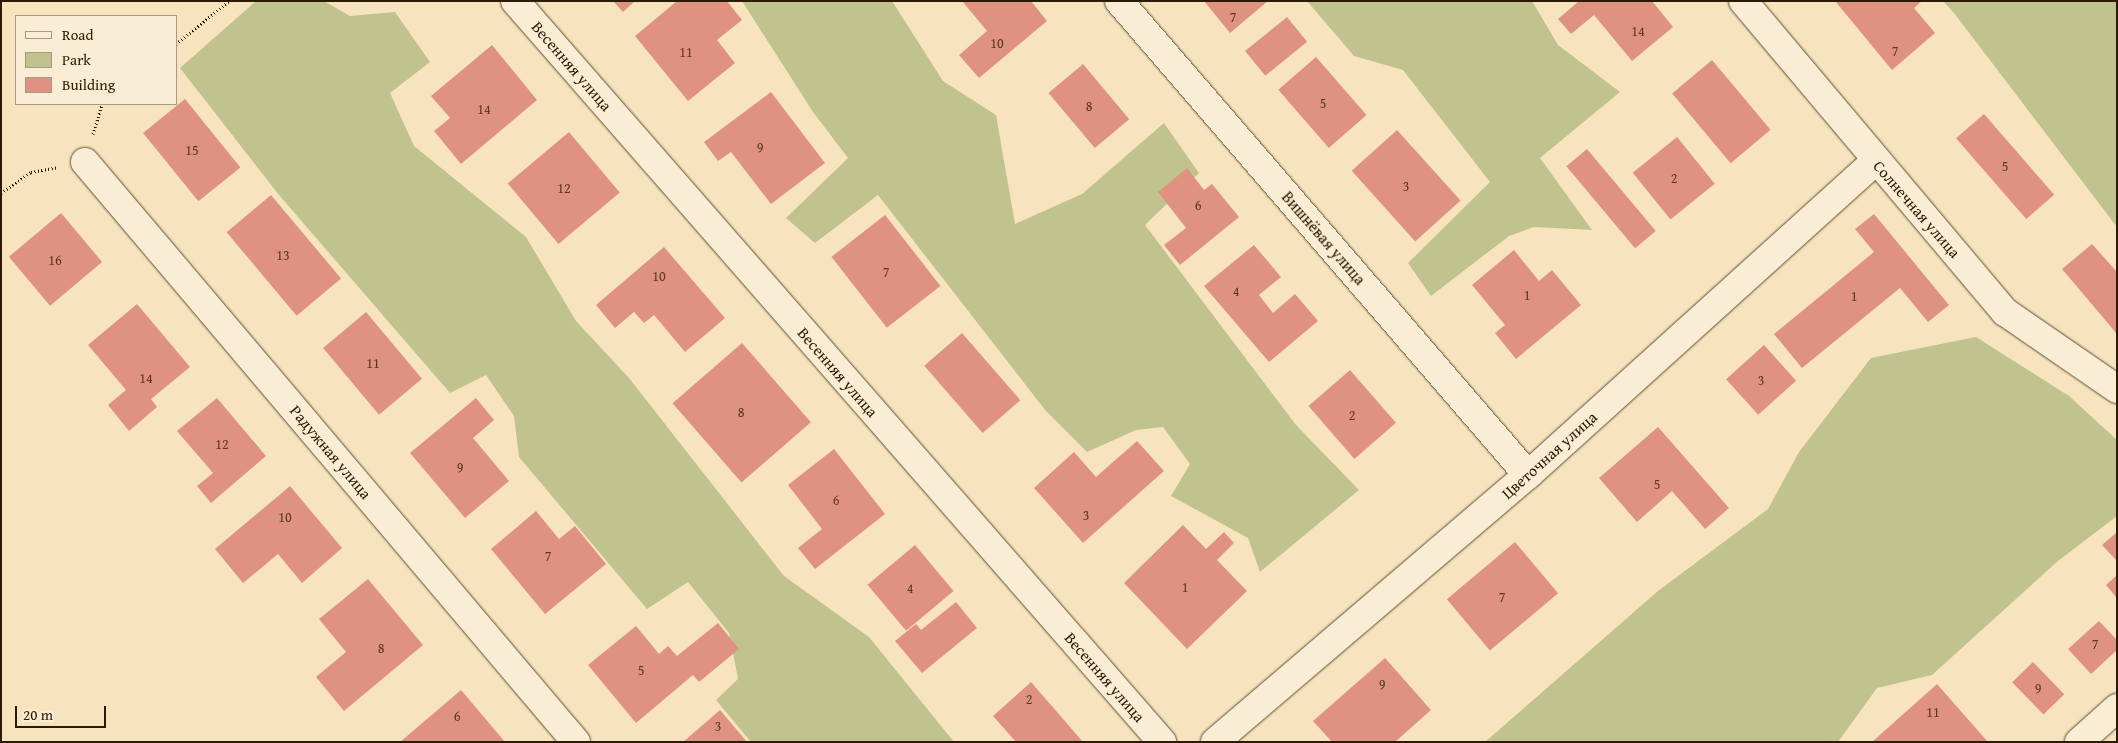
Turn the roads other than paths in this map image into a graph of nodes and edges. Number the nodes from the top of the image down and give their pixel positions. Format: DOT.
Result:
graph roads {
  1 [pos="515,1"];
  2 [pos="1119,1"];
  3 [pos="1742,1"];
  4 [pos="1876,161"];
  5 [pos="85,162"];
  6 [pos="2117,389"];
  7 [pos="1528,475"];
  8 [pos="2117,708"];
  9 [pos="576,742"];
  10 [pos="1162,742"];
  11 [pos="1215,742"];
  12 [pos="2079,742"];
  1 -- 10 [label="street, Весенняя улица"];
  2 -- 7 [label="street, Вишнёвая улица"];
  3 -- 4 [label="street, Солнечная улица"];
  4 -- 6 [label="street, Солнечная улица"];
  4 -- 7 [label="street, Цветочная улица"];
  5 -- 9 [label="street, Радужная улица"];
  7 -- 11 [label="street, Цветочная улица"];
  8 -- 12 [label="street"];
}
